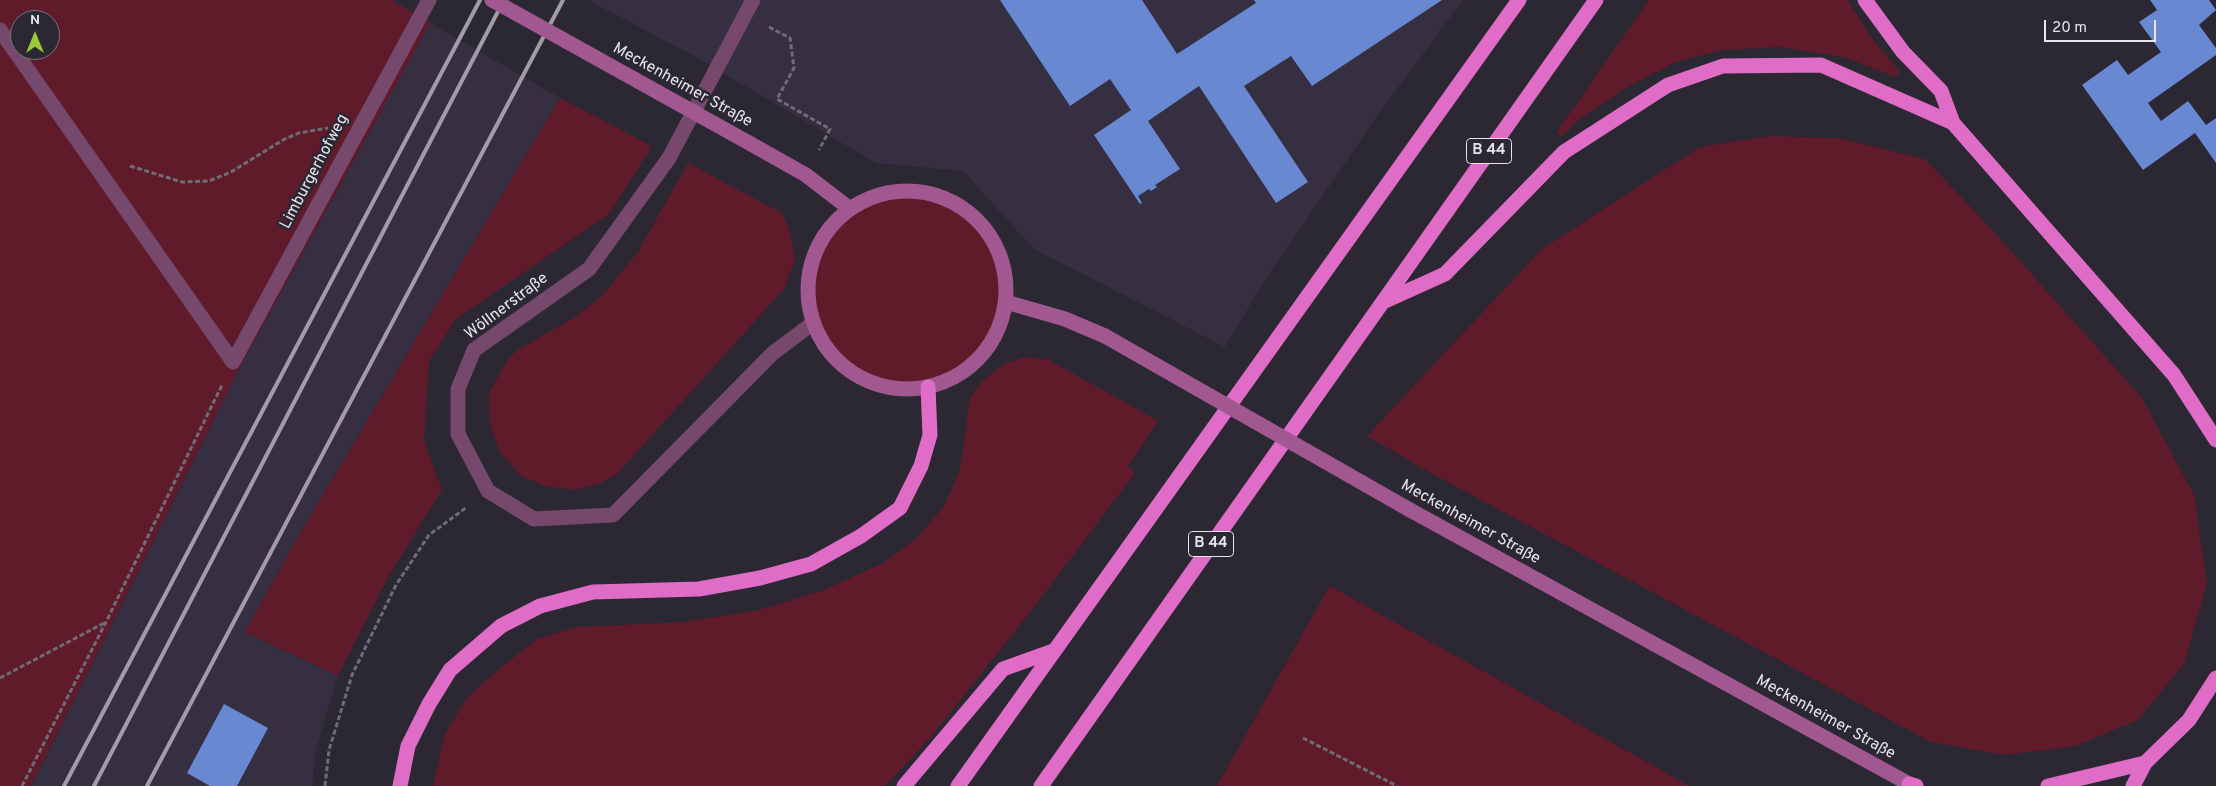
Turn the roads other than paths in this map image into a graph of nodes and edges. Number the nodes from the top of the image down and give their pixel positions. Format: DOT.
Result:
graph roads {
  1 [pos="429,0"];
  2 [pos="492,0"];
  3 [pos="1518,0"];
  4 [pos="1596,0"];
  5 [pos="1866,0"];
  6 [pos="749,7"];
  7 [pos="0,30"];
  8 [pos="1953,123"];
  9 [pos="850,209"];
  10 [pos="1006,302"];
  11 [pos="1382,302"];
  12 [pos="813,323"];
  13 [pos="928,386"];
  14 [pos="2216,440"];
  15 [pos="1053,651"];
  16 [pos="2216,678"];
  17 [pos="2145,763"];
  18 [pos="402,781"];
  19 [pos="1913,785"];
  20 [pos="904,786"];
  21 [pos="958,786"];
  22 [pos="1041,786"];
  23 [pos="2048,786"];
  24 [pos="2133,786"];
  1 -- 7 [label="street, Limburgerhofweg"];
  2 -- 9 [label="street, Meckenheimer Straße, bridge"];
  3 -- 15 [label="highway"];
  4 -- 11 [label="highway, B 44"];
  5 -- 8 [label="highway"];
  6 -- 12 [label="street, Wöllnerstraße"];
  8 -- 11 [label="highway"];
  8 -- 14 [label="highway"];
  9 -- 10 [label="street"];
  9 -- 12 [label="street"];
  10 -- 13 [label="street"];
  10 -- 19 [label="street, Meckenheimer Straße, bridge"];
  11 -- 22 [label="highway, B 44"];
  12 -- 13 [label="street"];
  13 -- 18 [label="highway"];
  15 -- 20 [label="highway"];
  15 -- 21 [label="highway"];
  16 -- 17 [label="highway"];
  17 -- 23 [label="highway"];
  17 -- 24 [label="highway"];
}
